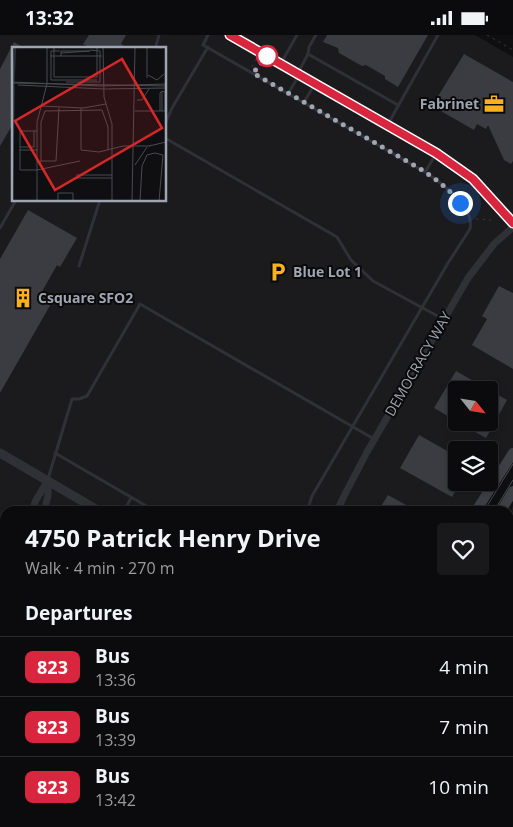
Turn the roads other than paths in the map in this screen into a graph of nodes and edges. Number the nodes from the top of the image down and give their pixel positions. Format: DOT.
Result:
graph roads {
  1 [pos="208,35"];
  2 [pos="230,35"];
  3 [pos="297,35"];
  4 [pos="316,35"];
  5 [pos="438,35"];
  6 [pos="208,47"];
  7 [pos="308,54"];
  8 [pos="280,63"];
  9 [pos="298,74"];
  10 [pos="315,83"];
  11 [pos="288,93"];
  12 [pos="304,103"];
  13 [pos="398,105"];
  14 [pos="166,122"];
  15 [pos="387,125"];
  16 [pos="166,140"];
  17 [pos="436,153"];
  18 [pos="425,172"];
  19 [pos="15,201"];
  20 [pos="100,201"];
  21 [pos="513,225"];
  22 [pos="0,228"];
  23 [pos="80,266"];
  24 [pos="422,308"];
  25 [pos="444,320"];
  26 [pos="352,426"];
  27 [pos="375,439"];
  28 [pos="0,453"];
  29 [pos="55,453"];
  30 [pos="513,453"];
  31 [pos="48,480"];
  32 [pos="513,491"];
  33 [pos="131,498"];
  34 [pos="34,506"];
  35 [pos="45,506"];
  36 [pos="91,506"];
  37 [pos="127,506"];
  38 [pos="146,506"];
  39 [pos="309,506"];
  40 [pos="340,506"];
  41 [pos="479,506"];
  42 [pos="504,506"];
  1 -- 6 [label="lane"];
  2 -- 8 [label="street"];
  3 -- 8 [label="lane"];
  4 -- 7 [label="lane"];
  5 -- 13 [label="lane"];
  6 -- 11 [label="lane"];
  6 -- 14 [label="lane"];
  7 -- 9 [label="lane"];
  7 -- 13 [label="lane"];
  8 -- 9 [label="street"];
  9 -- 10 [label="street"];
  9 -- 11 [label="lane"];
  10 -- 12 [label="lane"];
  10 -- 15 [label="street"];
  11 -- 12 [label="lane"];
  12 -- 18 [label="lane"];
  13 -- 15 [label="lane"];
  15 -- 17 [label="street"];
  16 -- 24 [label="lane"];
  17 -- 18 [label="lane"];
  17 -- 21 [label="street"];
  18 -- 24 [label="lane"];
  19 -- 22 [label="lane"];
  20 -- 23 [label="lane"];
  21 -- 25 [label="street, DEMOCRACY WAY"];
  24 -- 25 [label="lane"];
  24 -- 26 [label="lane"];
  25 -- 27 [label="street, DEMOCRACY WAY"];
  26 -- 27 [label="lane"];
  26 -- 29 [label="lane"];
  26 -- 39 [label="lane"];
  27 -- 40 [label="street, DEMOCRACY WAY"];
  28 -- 31 [label="street"];
  29 -- 31 [label="lane"];
  29 -- 33 [label="lane"];
  30 -- 41 [label="main road"];
  31 -- 34 [label="street"];
  31 -- 35 [label="street"];
  31 -- 36 [label="street"];
  32 -- 42 [label="main road"];
  33 -- 37 [label="lane"];
  33 -- 38 [label="lane"];
}
